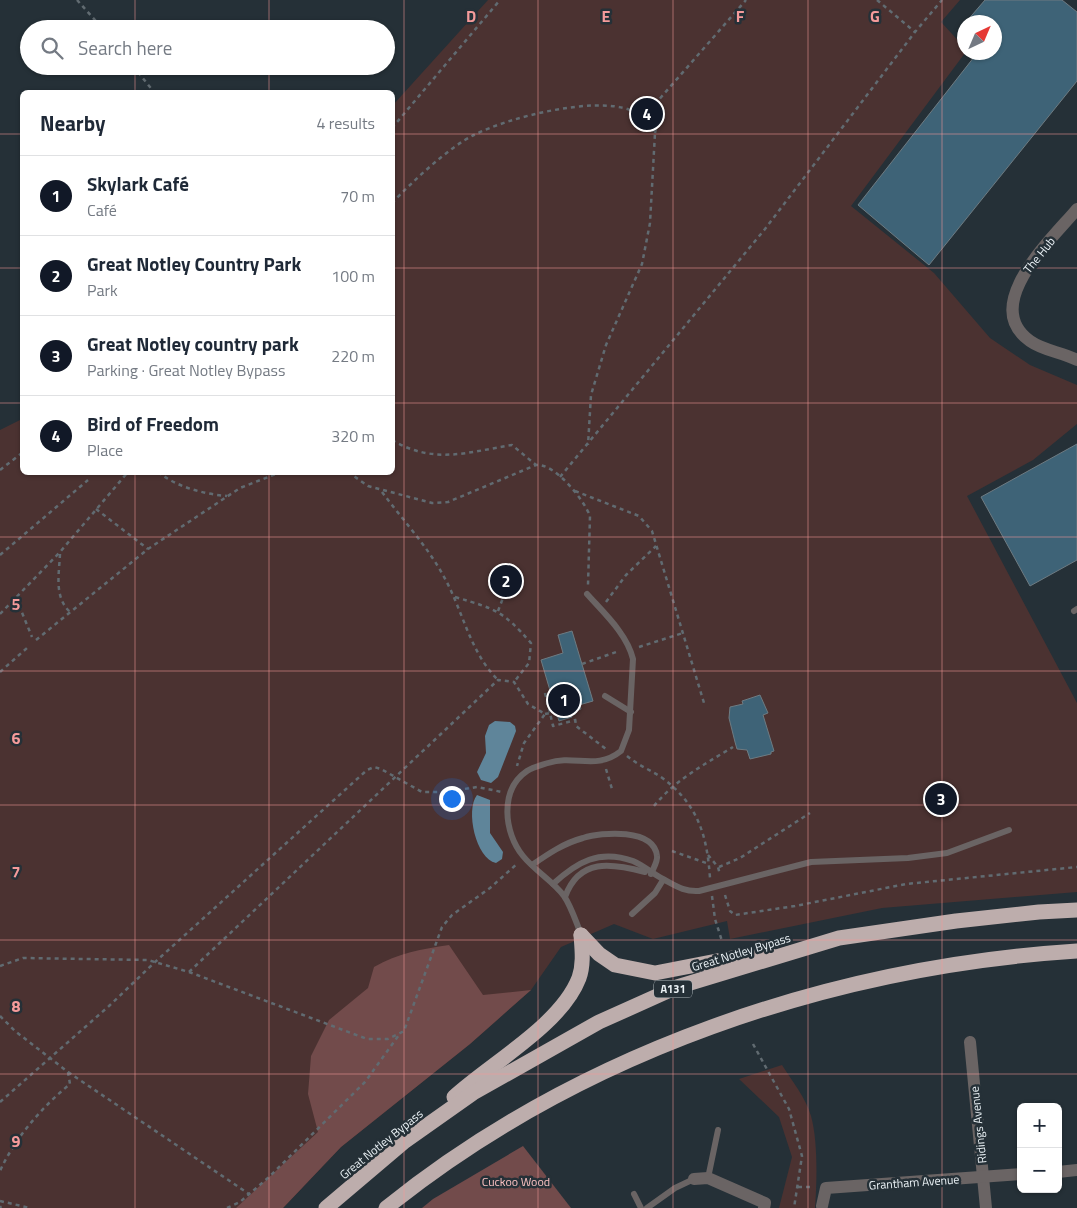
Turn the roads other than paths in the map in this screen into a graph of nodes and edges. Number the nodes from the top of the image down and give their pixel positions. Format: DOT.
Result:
graph roads {
  1 [pos="1077,209"];
  2 [pos="1077,360"];
  3 [pos="587,594"];
  4 [pos="604,696"];
  5 [pos="631,712"];
  6 [pos="1009,830"];
  7 [pos="532,865"];
  8 [pos="651,874"];
  9 [pos="663,880"];
  10 [pos="553,884"];
  11 [pos="565,897"];
  12 [pos="1077,910"];
  13 [pos="632,914"];
  14 [pos="581,935"];
  15 [pos="839,938"];
  16 [pos="1077,951"];
  17 [pos="970,1042"];
  18 [pos="718,1130"];
  19 [pos="405,1141"];
  20 [pos="1077,1170"];
  21 [pos="1062,1172"];
  22 [pos="1017,1174"];
  23 [pos="984,1177"];
  24 [pos="708,1178"];
  25 [pos="694,1179"];
  26 [pos="634,1194"];
  27 [pos="822,1206"];
  28 [pos="326,1208"];
  29 [pos="386,1208"];
  30 [pos="641,1208"];
  31 [pos="647,1208"];
  32 [pos="764,1208"];
  33 [pos="986,1208"];
  1 -- 2 [label="street, The Hub"];
  3 -- 5 [label="lane"];
  4 -- 5 [label="lane"];
  5 -- 7 [label="lane"];
  6 -- 9 [label="lane"];
  7 -- 8 [label="lane"];
  7 -- 10 [label="lane"];
  8 -- 9 [label="lane"];
  8 -- 10 [label="lane"];
  8 -- 11 [label="lane"];
  9 -- 13 [label="lane"];
  10 -- 11 [label="lane"];
  11 -- 14 [label="lane"];
  12 -- 15 [label="highway, Great Notley Bypass / A131"];
  14 -- 15 [label="highway"];
  14 -- 19 [label="highway"];
  15 -- 19 [label="highway, Great Notley Bypass / A131"];
  16 -- 29 [label="highway"];
  17 -- 23 [label="street, Ridings Avenue"];
  18 -- 24 [label="lane"];
  19 -- 28 [label="highway, Great Notley Bypass / A131"];
  20 -- 21 [label="street"];
  22 -- 23 [label="street, Grantham Avenue"];
  23 -- 27 [label="street, Grantham Avenue"];
  23 -- 33 [label="street, Ridings Avenue"];
  24 -- 25 [label="street"];
  24 -- 32 [label="street"];
  25 -- 31 [label="lane"];
  26 -- 30 [label="lane"];
}
